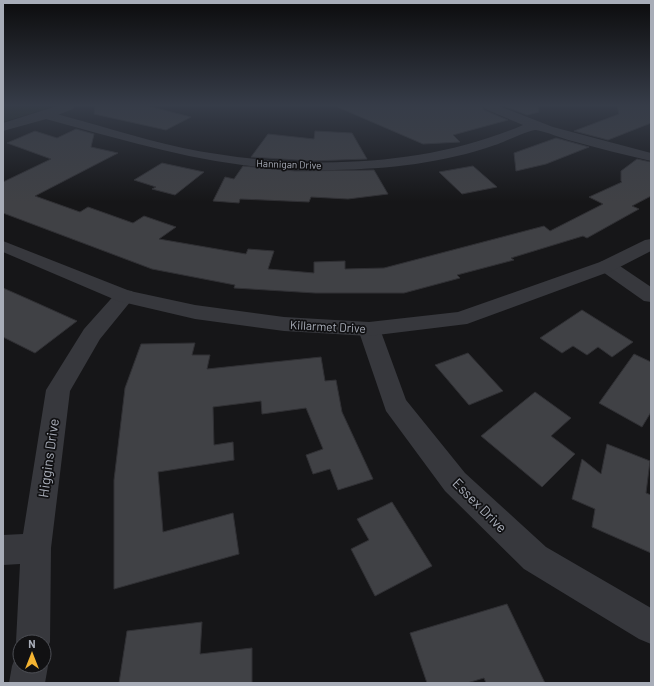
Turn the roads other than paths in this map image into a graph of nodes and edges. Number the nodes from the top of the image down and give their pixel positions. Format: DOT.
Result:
graph roads {
  1 [pos="131,138"];
  2 [pos="501,138"];
  3 [pos="576,138"];
  4 [pos="651,157"];
  5 [pos="651,244"];
  6 [pos="3,246"];
  7 [pos="607,266"];
  8 [pos="125,296"];
  9 [pos="651,296"];
  10 [pos="369,329"];
  11 [pos="36,548"];
  12 [pos="3,550"];
  13 [pos="651,627"];
  14 [pos="32,634"];
  1 -- 2 [label="street, Hannigan Drive"];
  3 -- 4 [label="street"];
  5 -- 7 [label="street, Killarmet Drive"];
  6 -- 8 [label="street, Killarmet Drive"];
  7 -- 9 [label="street"];
  7 -- 10 [label="street, Killarmet Drive"];
  8 -- 10 [label="street, Killarmet Drive"];
  8 -- 11 [label="street, Higgins Drive"];
  10 -- 13 [label="street, Essex Drive"];
  11 -- 12 [label="street"];
  11 -- 14 [label="street, Higgins Drive"];
}
